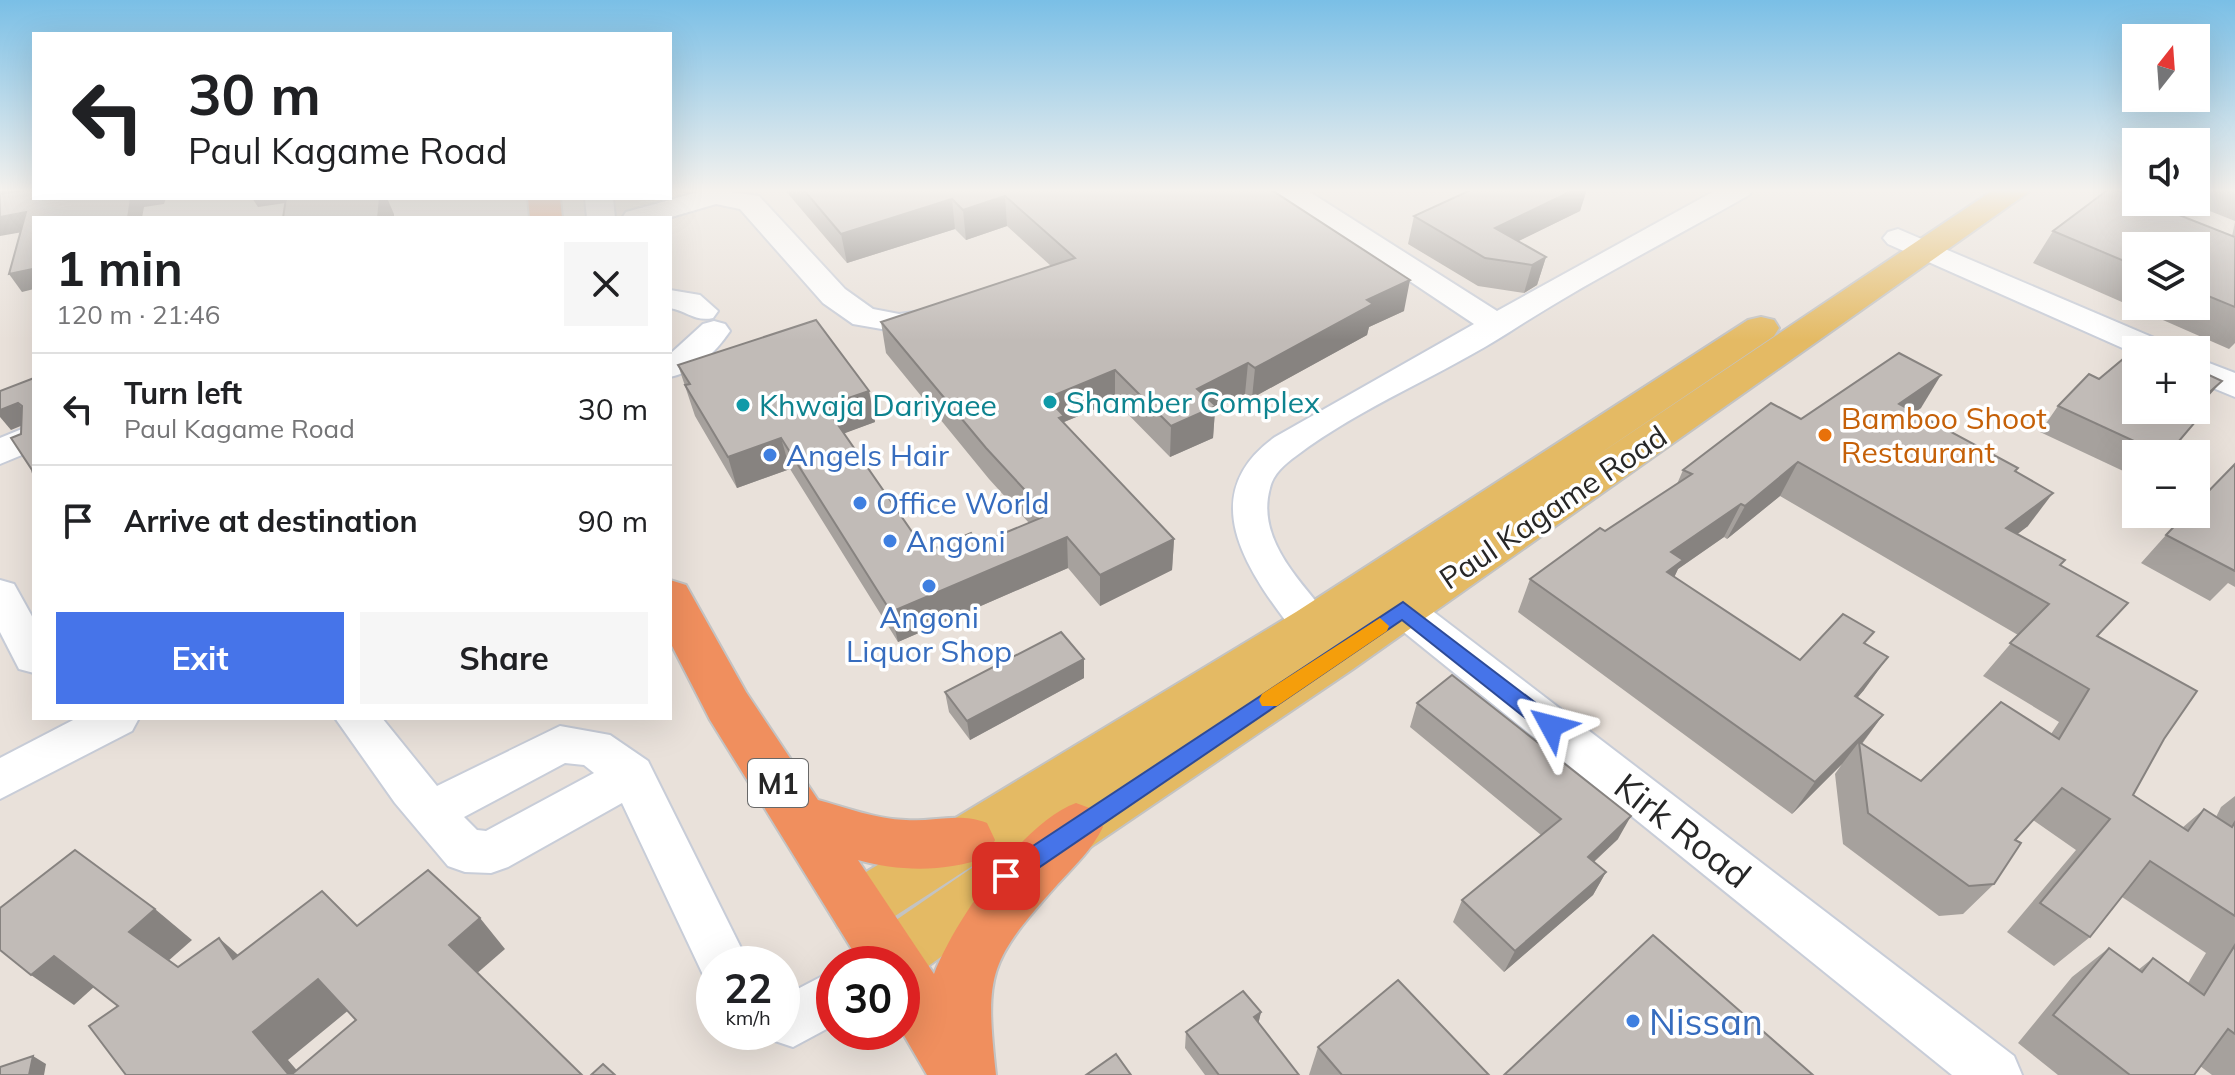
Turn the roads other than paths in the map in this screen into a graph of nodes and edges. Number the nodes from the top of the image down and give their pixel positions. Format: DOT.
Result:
graph roads {
  1 [pos="783,239"];
  2 [pos="1364,239"];
  3 [pos="1651,239"];
  4 [pos="1918,239"];
  5 [pos="1922,239"];
  6 [pos="1913,244"];
  7 [pos="672,299"];
  8 [pos="966,307"];
  9 [pos="1499,326"];
  10 [pos="2123,336"];
  11 [pos="672,366"];
  12 [pos="2210,374"];
  13 [pos="2235,386"];
  14 [pos="32,437"];
  15 [pos="0,452"];
  16 [pos="0,595"];
  17 [pos="1387,597"];
  18 [pos="672,601"];
  19 [pos="1325,641"];
  20 [pos="32,653"];
  21 [pos="113,720"];
  22 [pos="359,720"];
  23 [pos="632,775"];
  24 [pos="0,780"];
  25 [pos="430,812"];
  26 [pos="801,819"];
  27 [pos="1076,827"];
  28 [pos="968,840"];
  29 [pos="858,908"];
  30 [pos="715,946"];
  31 [pos="880,946"];
  32 [pos="918,946"];
  33 [pos="920,1008"];
  34 [pos="964,1075"];
  35 [pos="1995,1075"];
  1 -- 8 [label="street"];
  2 -- 9 [label="street"];
  3 -- 9 [label="street"];
  4 -- 6 [label="main road"];
  5 -- 6 [label="main road, Paul Kagame Road"];
  6 -- 10 [label="street"];
  6 -- 17 [label="main road, Paul Kagame Road"];
  7 -- 11 [label="street"];
  9 -- 19 [label="street"];
  12 -- 13 [label="street"];
  14 -- 15 [label="street"];
  16 -- 20 [label="street"];
  17 -- 19 [label="main road, Paul Kagame Road"];
  17 -- 35 [label="street, Kirk Road"];
  18 -- 26 [label="highway, M1"];
  19 -- 27 [label="main road, Paul Kagame Road"];
  19 -- 28 [label="main road"];
  21 -- 24 [label="street"];
  22 -- 25 [label="street"];
  23 -- 25 [label="street"];
  23 -- 25 [label="street"];
  23 -- 30 [label="street"];
  26 -- 28 [label="highway"];
  26 -- 29 [label="highway, M1"];
  27 -- 32 [label="main road, Paul Kagame Road"];
  27 -- 34 [label="highway"];
  28 -- 29 [label="main road"];
  29 -- 31 [label="highway, M1"];
  33 -- 34 [label="highway, M1"];
}
